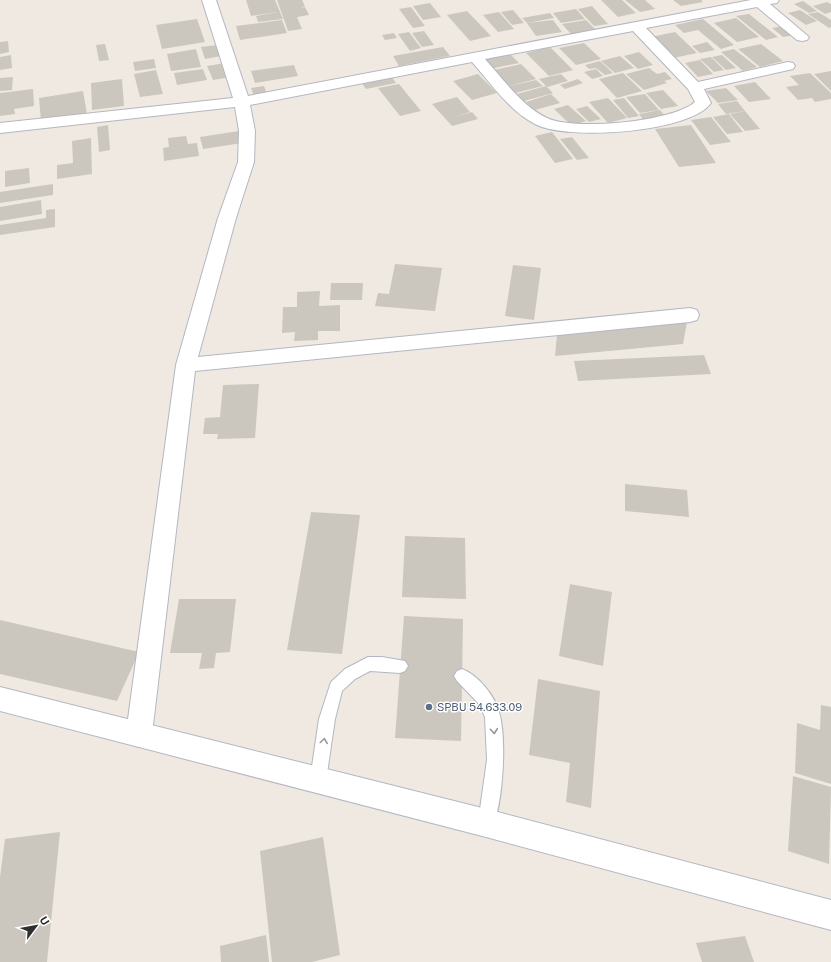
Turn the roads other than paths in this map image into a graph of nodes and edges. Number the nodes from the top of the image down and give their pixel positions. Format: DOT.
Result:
graph roads {
  1 [pos="209,0"];
  2 [pos="766,1"];
  3 [pos="637,27"];
  4 [pos="802,37"];
  5 [pos="476,58"];
  6 [pos="788,66"];
  7 [pos="695,87"];
  8 [pos="242,102"];
  9 [pos="0,128"];
  10 [pos="690,315"];
  11 [pos="186,365"];
  12 [pos="400,666"];
  13 [pos="462,676"];
  14 [pos="0,699"];
  15 [pos="139,734"];
  16 [pos="318,780"];
  17 [pos="486,823"];
  18 [pos="831,915"];
  1 -- 8 [label="street"];
  2 -- 3 [label="street"];
  2 -- 4 [label="street"];
  3 -- 5 [label="street"];
  3 -- 7 [label="street"];
  5 -- 7 [label="street"];
  5 -- 8 [label="street"];
  6 -- 7 [label="street"];
  8 -- 9 [label="street"];
  8 -- 11 [label="street"];
  10 -- 11 [label="street"];
  11 -- 15 [label="street"];
  16 -- 12 [label="lane, one-way"];
  13 -- 17 [label="lane, one-way"];
  14 -- 15 [label="street"];
  15 -- 16 [label="street"];
  16 -- 17 [label="street"];
  17 -- 18 [label="street"];
}
